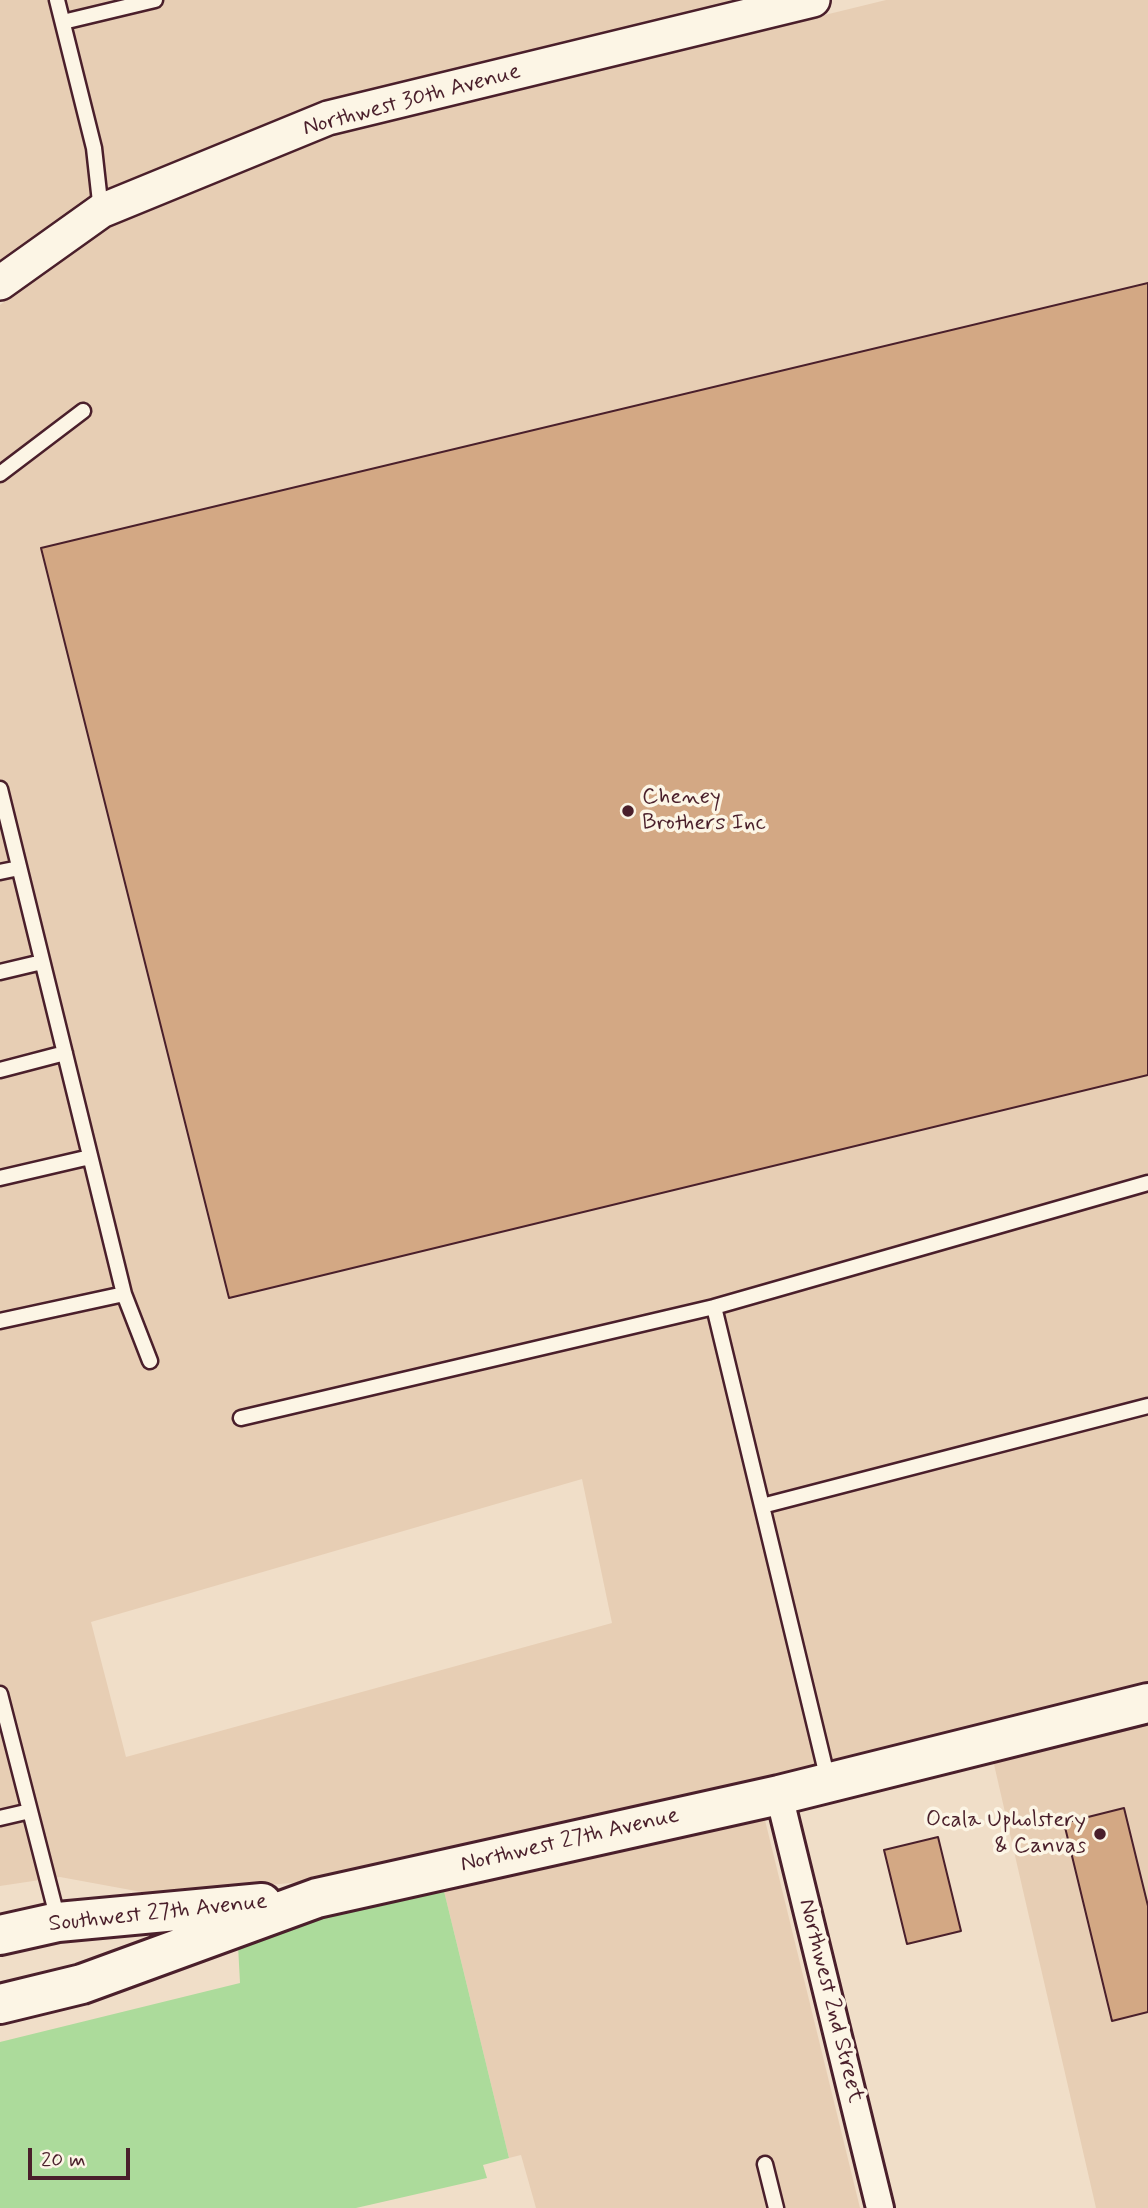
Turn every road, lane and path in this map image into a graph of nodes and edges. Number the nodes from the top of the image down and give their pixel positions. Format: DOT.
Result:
graph roads {
  1 [pos="57,0"];
  2 [pos="155,0"];
  3 [pos="813,0"];
  4 [pos="63,22"];
  5 [pos="101,211"];
  6 [pos="0,283"];
  7 [pos="83,411"];
  8 [pos="0,474"];
  9 [pos="0,789"];
  10 [pos="19,867"];
  11 [pos="0,872"];
  12 [pos="42,962"];
  13 [pos="0,972"];
  14 [pos="65,1053"];
  15 [pos="0,1070"];
  16 [pos="90,1157"];
  17 [pos="0,1178"];
  18 [pos="1148,1183"];
  19 [pos="124,1294"];
  20 [pos="713,1307"];
  21 [pos="0,1321"];
  22 [pos="150,1361"];
  23 [pos="1148,1406"];
  24 [pos="241,1418"];
  25 [pos="762,1506"];
  26 [pos="0,1694"];
  27 [pos="1148,1703"];
  28 [pos="829,1783"];
  29 [pos="779,1795"];
  30 [pos="30,1811"];
  31 [pos="0,1818"];
  32 [pos="317,1898"];
  33 [pos="58,1922"];
  34 [pos="0,1935"];
  35 [pos="0,2004"];
  36 [pos="765,2164"];
  37 [pos="776,2208"];
  38 [pos="880,2208"];
  1 -- 4 [label="lane"];
  2 -- 4 [label="lane"];
  3 -- 5 [label="street, Northwest 30th Avenue"];
  4 -- 5 [label="lane"];
  5 -- 6 [label="street, Northwest 30th Avenue"];
  7 -- 8 [label="lane"];
  9 -- 10 [label="lane"];
  10 -- 11 [label="lane"];
  10 -- 12 [label="lane"];
  12 -- 13 [label="lane"];
  12 -- 14 [label="lane"];
  14 -- 15 [label="lane"];
  14 -- 16 [label="lane"];
  16 -- 17 [label="lane"];
  16 -- 19 [label="lane"];
  18 -- 20 [label="lane"];
  19 -- 21 [label="lane"];
  19 -- 22 [label="lane"];
  20 -- 24 [label="lane"];
  20 -- 25 [label="lane"];
  23 -- 25 [label="lane"];
  25 -- 28 [label="lane"];
  26 -- 30 [label="lane"];
  27 -- 28 [label="main road, Northwest 27th Avenue"];
  28 -- 29 [label="main road, Northwest 27th Avenue"];
  29 -- 32 [label="main road, Northwest 27th Avenue"];
  29 -- 38 [label="street, Northwest 2nd Street"];
  30 -- 31 [label="lane"];
  30 -- 33 [label="lane"];
  32 -- 33 [label="main road, Southwest 27th Avenue"];
  32 -- 35 [label="main road, Northwest 27th Avenue"];
  33 -- 34 [label="main road, Southwest 27th Avenue"];
  36 -- 37 [label="lane"];
}
